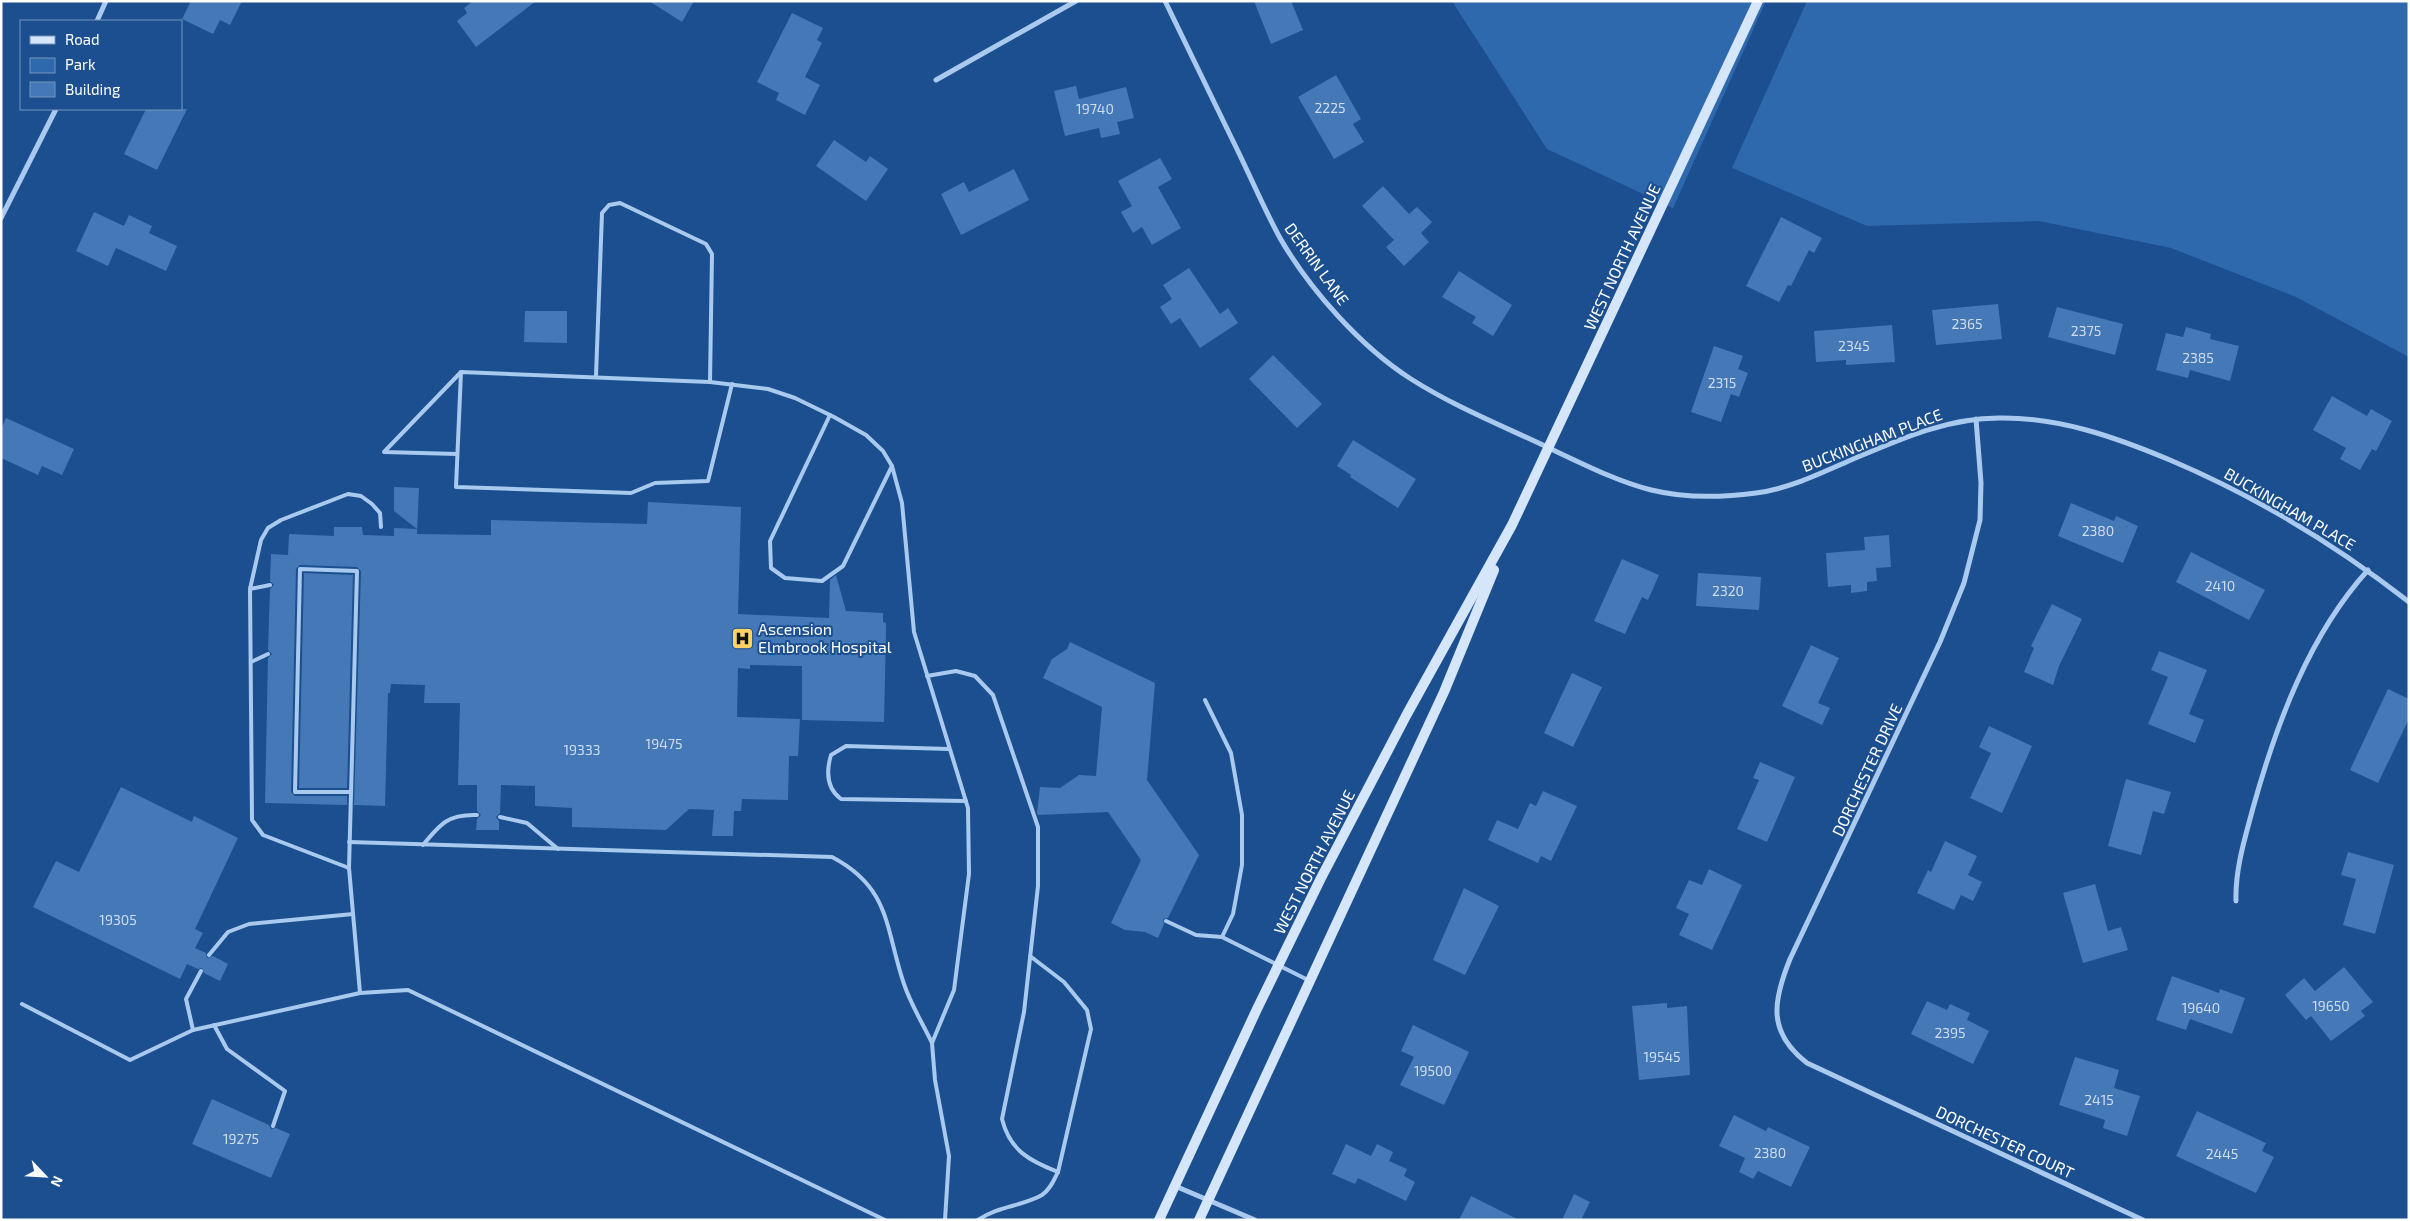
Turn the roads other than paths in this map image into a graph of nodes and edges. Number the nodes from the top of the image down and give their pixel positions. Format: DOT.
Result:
graph roads {
  1 [pos="106,1"];
  2 [pos="1076,1"];
  3 [pos="1165,1"];
  4 [pos="1758,1"];
  5 [pos="97,20"];
  6 [pos="936,80"];
  7 [pos="55,110"];
  8 [pos="1,218"];
  9 [pos="461,372"];
  10 [pos="596,376"];
  11 [pos="710,382"];
  12 [pos="732,384"];
  13 [pos="830,415"];
  14 [pos="1976,419"];
  15 [pos="1550,448"];
  16 [pos="457,454"];
  17 [pos="892,466"];
  18 [pos="1512,525"];
  19 [pos="381,527"];
  20 [pos="2368,570"];
  21 [pos="270,585"];
  22 [pos="250,589"];
  23 [pos="2409,602"];
  24 [pos="268,654"];
  25 [pos="251,662"];
  26 [pos="927,676"];
  27 [pos="1205,700"];
  28 [pos="949,749"];
  29 [pos="351,792"];
  30 [pos="966,801"];
  31 [pos="477,815"];
  32 [pos="500,817"];
  33 [pos="349,842"];
  34 [pos="423,845"];
  35 [pos="558,849"];
  36 [pos="349,868"];
  37 [pos="2236,901"];
  38 [pos="353,914"];
  39 [pos="1166,921"];
  40 [pos="1222,936"];
  41 [pos="209,954"];
  42 [pos="1030,956"];
  43 [pos="1278,966"];
  44 [pos="201,971"];
  45 [pos="1310,981"];
  46 [pos="360,992"];
  47 [pos="22,1004"];
  48 [pos="214,1025"];
  49 [pos="193,1030"];
  50 [pos="932,1043"];
  51 [pos="1857,1088"];
  52 [pos="273,1126"];
  53 [pos="1058,1172"];
  54 [pos="1175,1185"];
  55 [pos="1208,1200"];
  56 [pos="885,1220"];
  57 [pos="945,1220"];
  58 [pos="978,1220"];
  59 [pos="1158,1220"];
  60 [pos="1199,1220"];
  61 [pos="1254,1220"];
  62 [pos="2143,1220"];
  1 -- 5 [label="street"];
  2 -- 6 [label="street"];
  3 -- 15 [label="street, DERRIN LANE"];
  4 -- 15 [label="main road, WEST NORTH AVENUE"];
  7 -- 8 [label="street"];
  9 -- 10 [label="lane"];
  9 -- 16 [label="lane"];
  9 -- 16 [label="lane"];
  10 -- 11 [label="lane"];
  10 -- 11 [label="lane"];
  11 -- 12 [label="lane"];
  12 -- 13 [label="lane"];
  12 -- 16 [label="lane"];
  13 -- 17 [label="lane"];
  13 -- 17 [label="lane"];
  14 -- 15 [label="street, BUCKINGHAM PLACE"];
  14 -- 20 [label="street, BUCKINGHAM PLACE"];
  14 -- 51 [label="street, DORCHESTER DRIVE"];
  15 -- 18 [label="main road, WEST NORTH AVENUE"];
  17 -- 26 [label="lane"];
  18 -- 43 [label="main road, WEST NORTH AVENUE"];
  18 -- 45 [label="main road, WEST NORTH AVENUE"];
  19 -- 22 [label="lane"];
  20 -- 23 [label="street, BUCKINGHAM PLACE"];
  20 -- 37 [label="street"];
  21 -- 22 [label="lane"];
  22 -- 25 [label="lane"];
  24 -- 25 [label="lane"];
  25 -- 36 [label="lane"];
  26 -- 28 [label="lane"];
  26 -- 42 [label="lane"];
  27 -- 40 [label="lane"];
  28 -- 30 [label="lane"];
  28 -- 30 [label="lane"];
  29 -- 29 [label="lane"];
  29 -- 33 [label="lane"];
  30 -- 50 [label="lane"];
  31 -- 34 [label="lane"];
  32 -- 35 [label="lane"];
  33 -- 34 [label="lane"];
  33 -- 36 [label="lane"];
  34 -- 35 [label="lane"];
  35 -- 50 [label="lane"];
  36 -- 38 [label="lane"];
  38 -- 41 [label="lane"];
  38 -- 46 [label="lane"];
  39 -- 40 [label="lane"];
  40 -- 43 [label="lane"];
  42 -- 53 [label="lane"];
  42 -- 53 [label="lane"];
  43 -- 45 [label="lane"];
  43 -- 54 [label="main road, WEST NORTH AVENUE"];
  44 -- 49 [label="lane"];
  45 -- 55 [label="main road, WEST NORTH AVENUE"];
  46 -- 48 [label="lane"];
  46 -- 56 [label="lane"];
  47 -- 49 [label="lane"];
  48 -- 49 [label="lane"];
  48 -- 52 [label="lane"];
  50 -- 57 [label="lane"];
  51 -- 62 [label="street, DORCHESTER COURT"];
  53 -- 58 [label="lane"];
  54 -- 55 [label="street"];
  54 -- 59 [label="main road, WEST NORTH AVENUE"];
  55 -- 60 [label="main road, WEST NORTH AVENUE"];
  55 -- 61 [label="street"];
}
